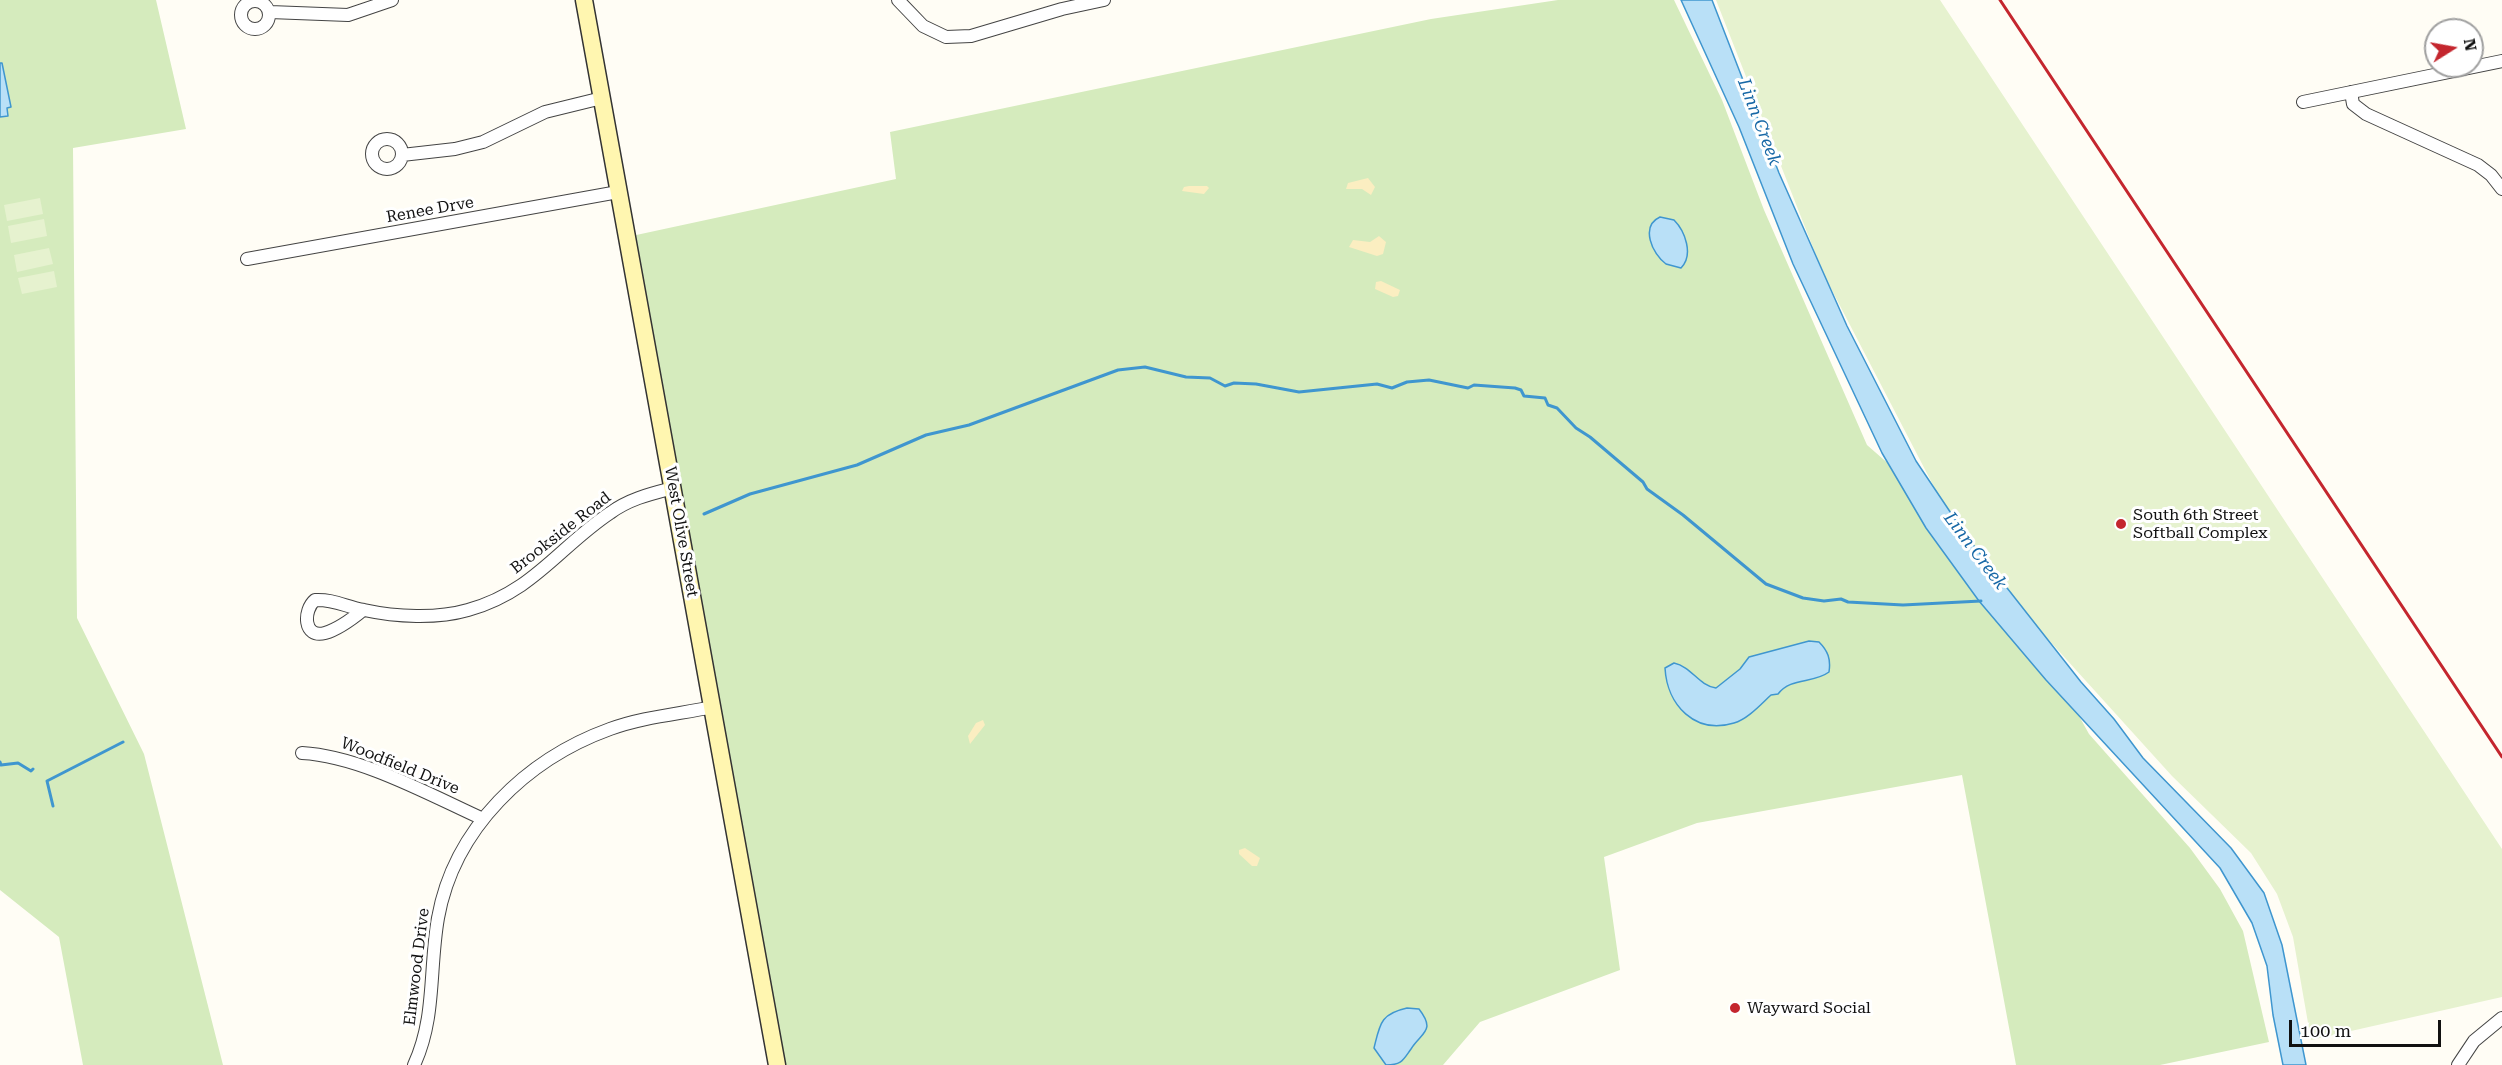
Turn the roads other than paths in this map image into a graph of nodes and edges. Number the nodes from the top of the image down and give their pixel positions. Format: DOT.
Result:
graph roads {
  1 [pos="392,0"];
  2 [pos="584,0"];
  3 [pos="898,0"];
  4 [pos="1104,0"];
  5 [pos="270,12"];
  6 [pos="2502,61"];
  7 [pos="2351,92"];
  8 [pos="602,98"];
  9 [pos="2303,102"];
  10 [pos="402,155"];
  11 [pos="2502,189"];
  12 [pos="618,192"];
  13 [pos="247,259"];
  14 [pos="673,488"];
  15 [pos="363,610"];
  16 [pos="713,706"];
  17 [pos="302,753"];
  18 [pos="483,819"];
  19 [pos="2502,1018"];
  20 [pos="414,1065"];
  21 [pos="777,1065"];
  22 [pos="2458,1065"];
  1 -- 5 [label="street"];
  2 -- 8 [label="street, West Olive Street"];
  3 -- 4 [label="street"];
  6 -- 7 [label="street"];
  7 -- 9 [label="street"];
  7 -- 11 [label="street"];
  8 -- 10 [label="street"];
  8 -- 12 [label="street, West Olive Street"];
  12 -- 13 [label="street, Renee Drve"];
  12 -- 14 [label="street, West Olive Street"];
  14 -- 15 [label="street, Brookside Road"];
  14 -- 16 [label="street, West Olive Street"];
  16 -- 18 [label="street, Elmwood Drive"];
  16 -- 21 [label="street, West Olive Street"];
  17 -- 18 [label="street, Woodfield Drive"];
  18 -- 20 [label="street, Elmwood Drive"];
  19 -- 22 [label="street"];
}
